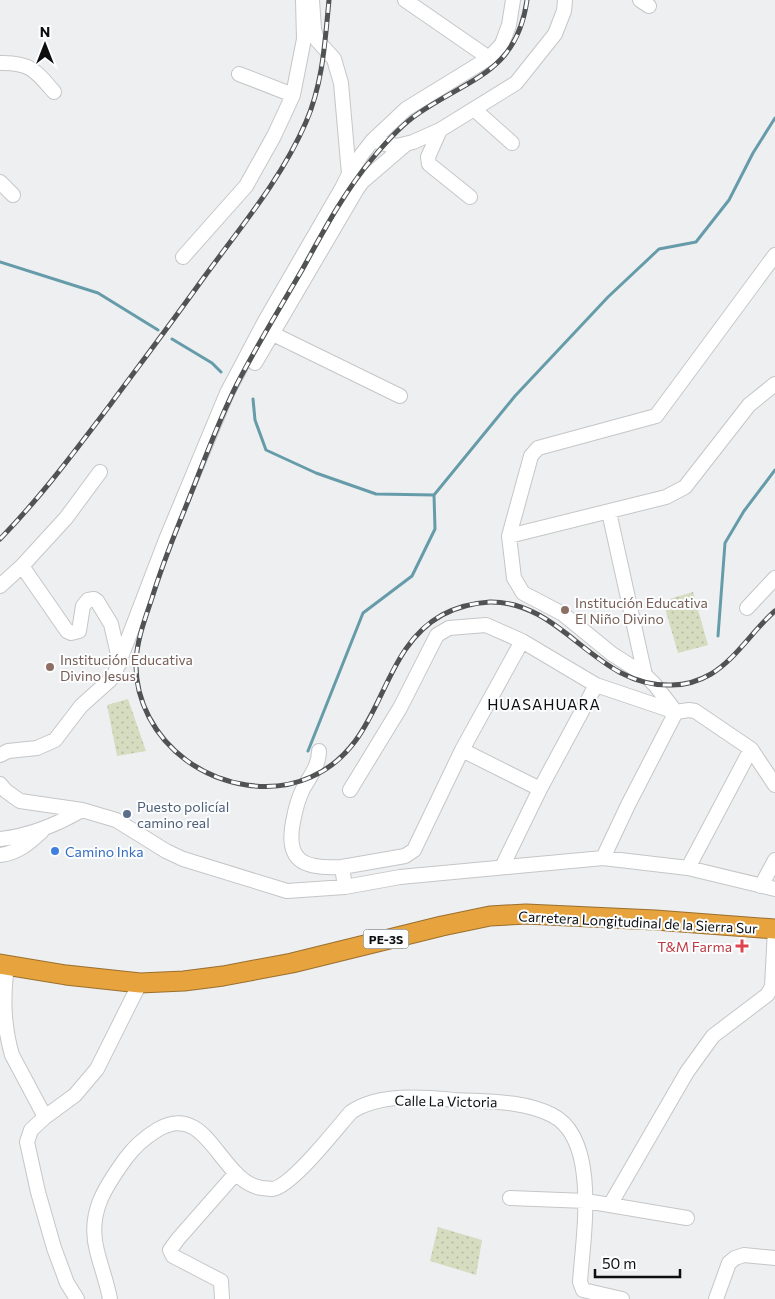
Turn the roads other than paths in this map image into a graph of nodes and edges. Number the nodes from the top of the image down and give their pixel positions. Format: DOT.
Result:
graph roads {
  1 [pos="303,0"];
  2 [pos="312,0"];
  3 [pos="404,0"];
  4 [pos="513,0"];
  5 [pos="566,1"];
  6 [pos="488,58"];
  7 [pos="0,64"];
  8 [pos="239,74"];
  9 [pos="54,92"];
  10 [pos="293,95"];
  11 [pos="475,110"];
  12 [pos="440,130"];
  13 [pos="374,140"];
  14 [pos="512,143"];
  15 [pos="406,145"];
  16 [pos="349,174"];
  17 [pos="0,182"];
  18 [pos="13,195"];
  19 [pos="470,198"];
  20 [pos="775,255"];
  21 [pos="183,257"];
  22 [pos="271,338"];
  23 [pos="254,341"];
  24 [pos="255,363"];
  25 [pos="775,384"];
  26 [pos="400,396"];
  27 [pos="100,472"];
  28 [pos="609,512"];
  29 [pos="509,536"];
  30 [pos="22,566"];
  31 [pos="775,578"];
  32 [pos="0,586"];
  33 [pos="747,608"];
  34 [pos="522,641"];
  35 [pos="120,663"];
  36 [pos="645,675"];
  37 [pos="596,685"];
  38 [pos="676,712"];
  39 [pos="751,749"];
  40 [pos="319,750"];
  41 [pos="462,750"];
  42 [pos="0,756"];
  43 [pos="0,784"];
  44 [pos="775,785"];
  45 [pos="540,789"];
  46 [pos="350,790"];
  47 [pos="82,810"];
  48 [pos="45,829"];
  49 [pos="0,839"];
  50 [pos="0,855"];
  51 [pos="603,858"];
  52 [pos="775,860"];
  53 [pos="342,867"];
  54 [pos="502,867"];
  55 [pos="688,868"];
  56 [pos="761,886"];
  57 [pos="345,888"];
  58 [pos="775,889"];
  59 [pos="775,929"];
  60 [pos="4,964"];
  61 [pos="140,984"];
  62 [pos="45,1117"];
  63 [pos="236,1173"];
  64 [pos="510,1198"];
  65 [pos="586,1201"];
  66 [pos="610,1205"];
  67 [pos="687,1218"];
  68 [pos="775,1258"];
  69 [pos="77,1299"];
  70 [pos="110,1299"];
  71 [pos="222,1299"];
  72 [pos="622,1299"];
  73 [pos="716,1299"];
  1 -- 10 [label="street"];
  2 -- 16 [label="street"];
  3 -- 6 [label="street"];
  4 -- 6 [label="street"];
  5 -- 11 [label="street"];
  6 -- 13 [label="street"];
  7 -- 9 [label="street"];
  8 -- 10 [label="street"];
  10 -- 21 [label="street"];
  11 -- 12 [label="street"];
  11 -- 14 [label="street"];
  12 -- 15 [label="street"];
  12 -- 19 [label="street"];
  13 -- 15 [label="street"];
  13 -- 16 [label="street"];
  15 -- 22 [label="street"];
  16 -- 23 [label="street"];
  17 -- 18 [label="street"];
  20 -- 29 [label="street"];
  22 -- 23 [label="street"];
  22 -- 24 [label="street"];
  22 -- 26 [label="street"];
  23 -- 35 [label="street"];
  25 -- 28 [label="street"];
  27 -- 30 [label="street"];
  28 -- 29 [label="street"];
  28 -- 36 [label="street"];
  29 -- 36 [label="street"];
  30 -- 32 [label="street"];
  30 -- 35 [label="street"];
  31 -- 33 [label="street"];
  34 -- 37 [label="street"];
  34 -- 41 [label="street"];
  34 -- 46 [label="street"];
  35 -- 42 [label="street"];
  36 -- 38 [label="street"];
  37 -- 38 [label="street"];
  37 -- 45 [label="street"];
  38 -- 39 [label="street"];
  38 -- 51 [label="street"];
  39 -- 44 [label="street"];
  39 -- 55 [label="street"];
  40 -- 53 [label="street"];
  41 -- 45 [label="street"];
  41 -- 53 [label="street"];
  43 -- 47 [label="street"];
  45 -- 54 [label="street"];
  47 -- 48 [label="street"];
  47 -- 57 [label="street"];
  48 -- 49 [label="street"];
  48 -- 50 [label="street"];
  51 -- 54 [label="street"];
  51 -- 55 [label="street"];
  52 -- 56 [label="street"];
  53 -- 57 [label="street"];
  54 -- 57 [label="street"];
  55 -- 56 [label="street"];
  56 -- 58 [label="street"];
  59 -- 61 [label="highway, Carretera Longitudinal de la Sierra Sur / PE-3S"];
  59 -- 66 [label="street"];
  60 -- 61 [label="highway, Carretera Longitudinal de la Sierra Sur / PE-3S"];
  60 -- 62 [label="street"];
  61 -- 62 [label="street"];
  62 -- 69 [label="street"];
  63 -- 65 [label="street, Calle La Victoria"];
  63 -- 70 [label="street, Calle La Victoria"];
  63 -- 71 [label="street"];
  64 -- 65 [label="street"];
  65 -- 66 [label="street"];
  65 -- 72 [label="street, Calle La Victoria"];
  66 -- 67 [label="street"];
  68 -- 73 [label="street"];
}
